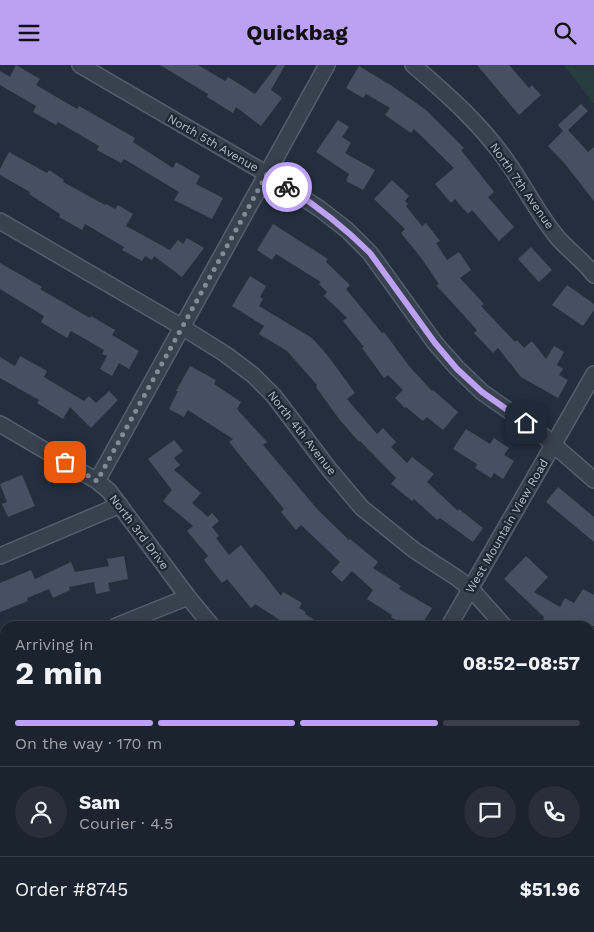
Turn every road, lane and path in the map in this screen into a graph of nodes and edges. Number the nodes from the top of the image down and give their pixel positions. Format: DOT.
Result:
graph roads {
  1 [pos="80,65"];
  2 [pos="327,65"];
  3 [pos="413,65"];
  4 [pos="267,174"];
  5 [pos="0,221"];
  6 [pos="592,270"];
  7 [pos="182,327"];
  8 [pos="594,374"];
  9 [pos="0,424"];
  10 [pos="552,445"];
  11 [pos="594,480"];
  12 [pos="97,481"];
  13 [pos="120,505"];
  14 [pos="0,556"];
  15 [pos="471,589"];
  16 [pos="188,597"];
  17 [pos="128,621"];
  18 [pos="208,621"];
  19 [pos="453,621"];
  20 [pos="500,621"];
  1 -- 4 [label="street, North 5th Avenue"];
  2 -- 4 [label="street"];
  3 -- 6 [label="street, North 7th Avenue"];
  4 -- 7 [label="street"];
  4 -- 10 [label="street, North 5th Avenue"];
  5 -- 7 [label="street, North 4th Avenue"];
  7 -- 12 [label="street"];
  7 -- 15 [label="street, North 4th Avenue"];
  8 -- 10 [label="street, West Mountain View Road"];
  9 -- 12 [label="street, North 3rd Drive"];
  10 -- 11 [label="street, North 5th Avenue"];
  10 -- 15 [label="street, West Mountain View Road"];
  12 -- 13 [label="street, North 3rd Drive"];
  13 -- 14 [label="street"];
  13 -- 16 [label="street, North 3rd Drive"];
  15 -- 19 [label="street, West Mountain View Road"];
  15 -- 20 [label="street, North 4th Avenue"];
  16 -- 17 [label="street"];
  16 -- 18 [label="street, North 3rd Drive"];
}
